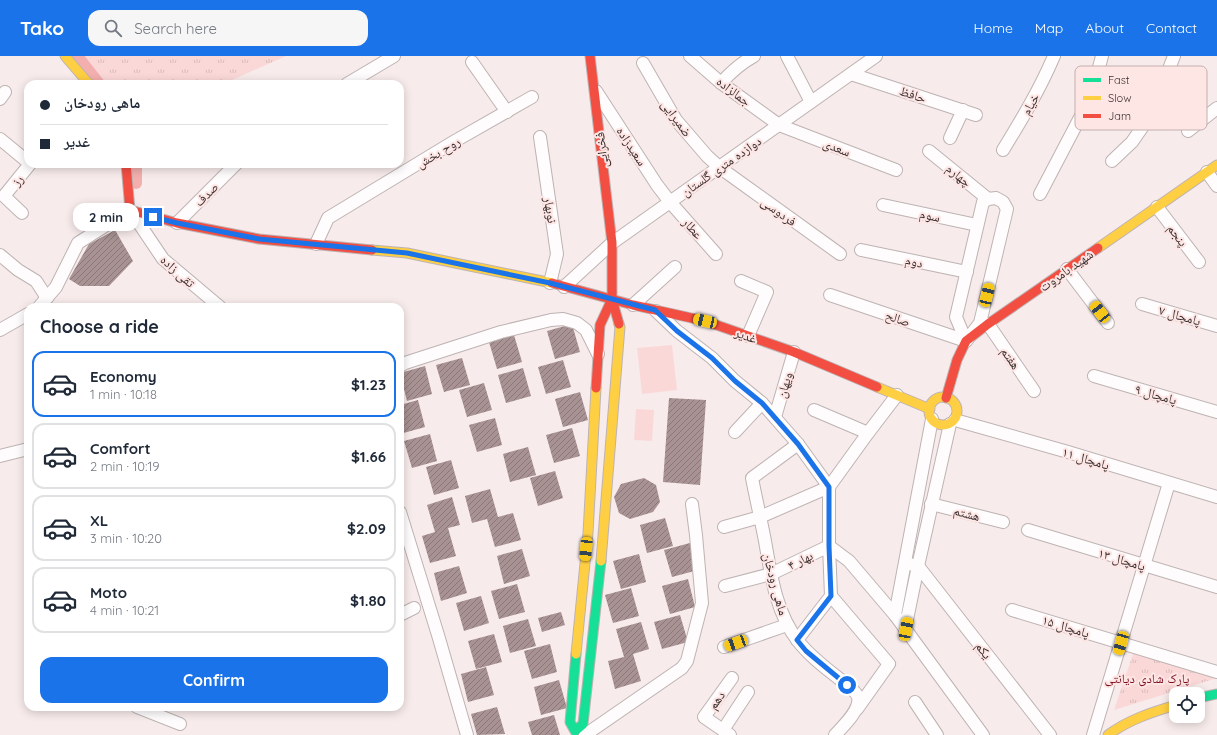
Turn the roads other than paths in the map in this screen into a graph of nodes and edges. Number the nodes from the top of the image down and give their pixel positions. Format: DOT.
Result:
graph roads {
  1 [pos="65,56"];
  2 [pos="394,56"];
  3 [pos="590,56"];
  4 [pos="690,56"];
  5 [pos="754,56"];
  6 [pos="787,56"];
  7 [pos="876,56"];
  8 [pos="1054,56"];
  9 [pos="1102,56"];
  10 [pos="1174,56"];
  11 [pos="472,62"];
  12 [pos="643,63"];
  13 [pos="1100,66"];
  14 [pos="1170,66"];
  15 [pos="851,74"];
  16 [pos="86,80"];
  17 [pos="354,80"];
  18 [pos="721,83"];
  19 [pos="594,89"];
  20 [pos="532,98"];
  21 [pos="811,102"];
  22 [pos="1217,108"];
  23 [pos="963,110"];
  24 [pos="507,112"];
  25 [pos="976,114"];
  26 [pos="1207,116"];
  27 [pos="779,124"];
  28 [pos="1075,127"];
  29 [pos="1140,130"];
  30 [pos="540,137"];
  31 [pos="950,138"];
  32 [pos="0,139"];
  33 [pos="1003,150"];
  34 [pos="929,151"];
  35 [pos="24,159"];
  36 [pos="1112,160"];
  37 [pos="719,167"];
  38 [pos="27,168"];
  39 [pos="126,168"];
  40 [pos="232,168"];
  41 [pos="1212,168"];
  42 [pos="896,170"];
  43 [pos="1217,186"];
  44 [pos="1040,194"];
  45 [pos="988,198"];
  46 [pos="670,202"];
  47 [pos="883,205"];
  48 [pos="1157,207"];
  49 [pos="130,210"];
  50 [pos="22,213"];
  51 [pos="177,223"];
  52 [pos="977,225"];
  53 [pos="612,243"];
  54 [pos="316,244"];
  55 [pos="861,250"];
  56 [pos="716,254"];
  57 [pos="840,254"];
  58 [pos="0,255"];
  59 [pos="1199,262"];
  60 [pos="675,267"];
  61 [pos="1067,269"];
  62 [pos="967,272"];
  63 [pos="741,281"];
  64 [pos="550,283"];
  65 [pos="564,287"];
  66 [pos="830,294"];
  67 [pos="612,299"];
  68 [pos="43,302"];
  69 [pos="215,303"];
  70 [pos="1142,304"];
  71 [pos="633,305"];
  72 [pos="655,310"];
  73 [pos="24,316"];
  74 [pos="1108,323"];
  75 [pos="988,324"];
  76 [pos="1217,326"];
  77 [pos="0,330"];
  78 [pos="748,336"];
  79 [pos="966,341"];
  80 [pos="794,352"];
  81 [pos="598,354"];
  82 [pos="404,364"];
  83 [pos="1094,376"];
  84 [pos="1034,391"];
  85 [pos="897,395"];
  86 [pos="946,398"];
  87 [pos="762,403"];
  88 [pos="814,410"];
  89 [pos="1217,412"];
  90 [pos="931,414"];
  91 [pos="775,417"];
  92 [pos="952,422"];
  93 [pos="735,432"];
  94 [pos="868,433"];
  95 [pos="798,444"];
  96 [pos="24,450"];
  97 [pos="0,456"];
  98 [pos="1169,482"];
  99 [pos="829,487"];
  100 [pos="1217,497"];
  101 [pos="692,504"];
  102 [pos="931,504"];
  103 [pos="760,518"];
  104 [pos="1003,522"];
  105 [pos="404,525"];
  106 [pos="724,527"];
  107 [pos="1028,530"];
  108 [pos="588,533"];
  109 [pos="604,535"];
  110 [pos="829,546"];
  111 [pos="905,563"];
  112 [pos="1144,565"];
  113 [pos="918,566"];
  114 [pos="771,574"];
  115 [pos="725,586"];
  116 [pos="1217,587"];
  117 [pos="831,596"];
  118 [pos="414,608"];
  119 [pos="1012,610"];
  120 [pos="404,613"];
  121 [pos="895,615"];
  122 [pos="787,625"];
  123 [pos="906,629"];
  124 [pos="797,640"];
  125 [pos="1121,643"];
  126 [pos="724,647"];
  127 [pos="1217,672"];
  128 [pos="732,678"];
  129 [pos="748,692"];
  130 [pos="1217,694"];
  131 [pos="1205,697"];
  132 [pos="915,702"];
  133 [pos="1169,706"];
  134 [pos="857,709"];
  135 [pos="147,711"];
  136 [pos="180,724"];
  137 [pos="726,733"];
  138 [pos="578,734"];
  139 [pos="467,735"];
  140 [pos="835,735"];
  141 [pos="937,735"];
  142 [pos="983,735"];
  143 [pos="1050,735"];
  144 [pos="1093,735"];
  145 [pos="1108,735"];
  1 -- 16 [label="main road"];
  2 -- 17 [label="street"];
  3 -- 19 [label="main road, فخرایی"];
  4 -- 18 [label="street, جمالزاده"];
  5 -- 18 [label="street"];
  6 -- 21 [label="street"];
  7 -- 15 [label="street, دوازده متری گلستان"];
  8 -- 33 [label="street, خیام"];
  9 -- 13 [label="street"];
  10 -- 14 [label="street"];
  11 -- 24 [label="street"];
  12 -- 37 [label="street, ضمیرایی"];
  15 -- 21 [label="street, دوازده متری گلستان"];
  15 -- 23 [label="street, حافظ"];
  18 -- 27 [label="street, جمالزاده"];
  19 -- 46 [label="street, سعیدزاده"];
  19 -- 53 [label="main road, فخرایی"];
  20 -- 24 [label="street, روح بخش"];
  21 -- 27 [label="street, دوازده متری گلستان"];
  22 -- 26 [label="street"];
  23 -- 25 [label="street, حافظ"];
  23 -- 31 [label="street"];
  24 -- 54 [label="street, روح بخش"];
  27 -- 37 [label="street, دوازده متری گلستان"];
  27 -- 42 [label="street, سعدی"];
  28 -- 44 [label="street"];
  29 -- 36 [label="street"];
  30 -- 64 [label="street, نوبهار"];
  32 -- 35 [label="street"];
  34 -- 45 [label="street, چهارم"];
  37 -- 46 [label="street, دوازده متری گلستان"];
  37 -- 57 [label="street, فردوسی"];
  38 -- 50 [label="street, رز"];
  39 -- 49 [label="main road"];
  40 -- 51 [label="street, صدف"];
  41 -- 43 [label="street"];
  41 -- 48 [label="main road, شهید بامروت"];
  45 -- 52 [label="street"];
  45 -- 79 [label="street, چهارم"];
  46 -- 53 [label="street, دوازده متری گلستان"];
  46 -- 56 [label="street, عطار"];
  47 -- 52 [label="street, سوم"];
  48 -- 59 [label="street, پنجم"];
  48 -- 61 [label="main road, شهید بامروت"];
  49 -- 51 [label="main road, غدیر"];
  49 -- 68 [label="street"];
  49 -- 69 [label="street, تقی زاده"];
  51 -- 54 [label="main road, غدیر"];
  52 -- 62 [label="street"];
  53 -- 65 [label="street, دوازده متری گلستان"];
  53 -- 67 [label="main road"];
  54 -- 64 [label="main road, غدیر"];
  55 -- 62 [label="street, دوم"];
  58 -- 68 [label="street"];
  60 -- 71 [label="street"];
  61 -- 74 [label="street"];
  61 -- 75 [label="main road, شهید بامروت"];
  62 -- 79 [label="street"];
  63 -- 78 [label="street"];
  64 -- 65 [label="main road, غدیر"];
  65 -- 67 [label="main road, غدیر"];
  66 -- 79 [label="street, صالح"];
  67 -- 71 [label="main road, غدیر"];
  67 -- 81 [label="main road"];
  67 -- 109 [label="main road"];
  70 -- 76 [label="street, پامچال ۷"];
  71 -- 72 [label="main road, غدیر"];
  72 -- 78 [label="main road, غدیر"];
  72 -- 87 [label="street"];
  73 -- 77 [label="street"];
  75 -- 79 [label="main road, شهید بامروت"];
  75 -- 84 [label="street, هفتم"];
  78 -- 80 [label="main road, غدیر"];
  79 -- 86 [label="main road, شهید بامروت"];
  80 -- 85 [label="main road, غدیر"];
  80 -- 91 [label="street, ویهان"];
  81 -- 82 [label="street"];
  81 -- 108 [label="main road"];
  83 -- 89 [label="street, پامچال ۹"];
  85 -- 90 [label="main road, غدیر"];
  85 -- 94 [label="street"];
  86 -- 90 [label="main road"];
  86 -- 92 [label="main road"];
  87 -- 91 [label="street"];
  87 -- 93 [label="street"];
  88 -- 94 [label="street"];
  90 -- 92 [label="main road"];
  90 -- 111 [label="street"];
  91 -- 95 [label="street"];
  92 -- 98 [label="street, پامچال ۱۱"];
  92 -- 102 [label="street"];
  94 -- 99 [label="street"];
  95 -- 99 [label="street"];
  95 -- 103 [label="street, ماهی رودخان"];
  96 -- 97 [label="street"];
  98 -- 100 [label="street, پامچال ۱۱"];
  98 -- 112 [label="street"];
  99 -- 103 [label="street"];
  99 -- 110 [label="street"];
  101 -- 138 [label="street"];
  102 -- 104 [label="street, هشتم"];
  102 -- 113 [label="street"];
  103 -- 106 [label="street"];
  103 -- 114 [label="street, ماهی رودخان"];
  105 -- 139 [label="street"];
  107 -- 112 [label="street, پامچال ۱۳"];
  108 -- 109 [label="street"];
  108 -- 138 [label="main road"];
  109 -- 138 [label="main road"];
  110 -- 114 [label="street, بهار ۴"];
  110 -- 117 [label="street"];
  110 -- 121 [label="street"];
  111 -- 113 [label="street"];
  111 -- 121 [label="street"];
  112 -- 116 [label="street, پامچال ۱۳"];
  112 -- 125 [label="street"];
  113 -- 123 [label="street"];
  113 -- 143 [label="street, یکم"];
  114 -- 115 [label="street, بهار ۴"];
  114 -- 122 [label="street, ماهی رودخان"];
  117 -- 124 [label="street"];
  117 -- 134 [label="street"];
  118 -- 120 [label="street"];
  119 -- 125 [label="street, پامچال ۱۵"];
  121 -- 123 [label="street"];
  122 -- 124 [label="street, ماهی رودخان"];
  122 -- 126 [label="street"];
  123 -- 142 [label="street"];
  124 -- 134 [label="street, ماهی رودخان"];
  125 -- 127 [label="street, پامچال ۱۵"];
  125 -- 144 [label="street"];
  128 -- 137 [label="street, دهم"];
  129 -- 137 [label="street"];
  130 -- 131 [label="main road"];
  132 -- 141 [label="street"];
  133 -- 145 [label="main road"];
  134 -- 140 [label="street"];
  135 -- 136 [label="street"];
}
